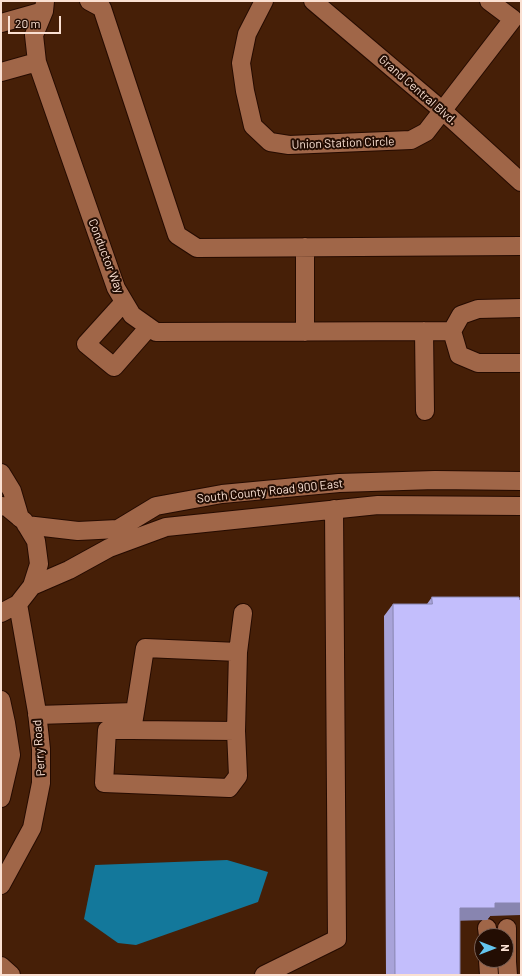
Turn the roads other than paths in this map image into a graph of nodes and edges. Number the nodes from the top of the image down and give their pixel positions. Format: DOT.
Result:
graph roads {
  1 [pos="88,1"];
  2 [pos="264,1"];
  3 [pos="313,1"];
  4 [pos="489,1"];
  5 [pos="44,6"];
  6 [pos="1,23"];
  7 [pos="37,62"];
  8 [pos="1,72"];
  9 [pos="443,111"];
  10 [pos="521,182"];
  11 [pos="521,246"];
  12 [pos="305,247"];
  13 [pos="124,302"];
  14 [pos="521,308"];
  15 [pos="149,327"];
  16 [pos="424,331"];
  17 [pos="452,331"];
  18 [pos="305,332"];
  19 [pos="521,363"];
  20 [pos="425,411"];
  21 [pos="1,473"];
  22 [pos="521,481"];
  23 [pos="1,506"];
  24 [pos="521,506"];
  25 [pos="334,510"];
  26 [pos="23,521"];
  27 [pos="32,586"];
  28 [pos="18,604"];
  29 [pos="1,613"];
  30 [pos="243,613"];
  31 [pos="238,652"];
  32 [pos="1,700"];
  33 [pos="134,712"];
  34 [pos="37,715"];
  35 [pos="132,730"];
  36 [pos="236,731"];
  37 [pos="1,798"];
  38 [pos="1,885"];
  39 [pos="1,966"];
  40 [pos="11,975"];
  41 [pos="264,975"];
  1 -- 12 [label="street"];
  2 -- 9 [label="street, Union Station Circle"];
  3 -- 9 [label="street, Grand Central Blvd."];
  4 -- 9 [label="street, Union Station Circle"];
  5 -- 6 [label="street"];
  5 -- 7 [label="street, Conductor Way"];
  7 -- 8 [label="street"];
  7 -- 13 [label="street, Conductor Way"];
  9 -- 10 [label="street, Grand Central Blvd."];
  11 -- 12 [label="street"];
  12 -- 18 [label="street"];
  13 -- 15 [label="street, Conductor Way"];
  13 -- 15 [label="street"];
  14 -- 17 [label="street"];
  15 -- 18 [label="street, Conductor Way"];
  16 -- 17 [label="street, Conductor Way"];
  16 -- 18 [label="street, Conductor Way"];
  16 -- 20 [label="street"];
  17 -- 19 [label="street"];
  21 -- 26 [label="street"];
  22 -- 26 [label="street, South County Road 900 East"];
  23 -- 26 [label="street"];
  24 -- 25 [label="street, South County Road 900 East"];
  25 -- 27 [label="street, South County Road 900 East"];
  25 -- 41 [label="street"];
  26 -- 27 [label="street"];
  27 -- 28 [label="street"];
  28 -- 29 [label="street"];
  28 -- 34 [label="street, Perry Road"];
  30 -- 31 [label="street"];
  31 -- 33 [label="street"];
  31 -- 36 [label="street"];
  32 -- 37 [label="street"];
  33 -- 34 [label="street"];
  33 -- 35 [label="street"];
  34 -- 38 [label="street, Perry Road"];
  35 -- 36 [label="street"];
  35 -- 36 [label="street"];
  39 -- 40 [label="street"];
}
